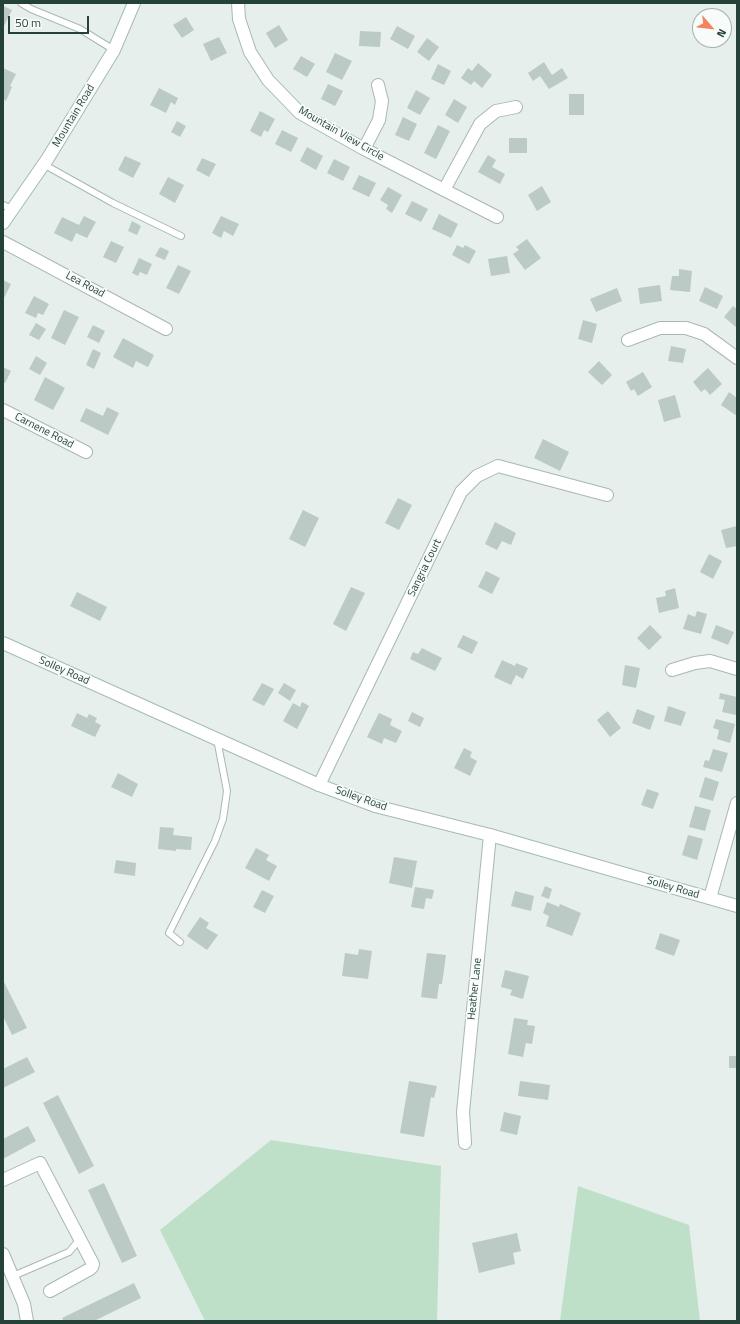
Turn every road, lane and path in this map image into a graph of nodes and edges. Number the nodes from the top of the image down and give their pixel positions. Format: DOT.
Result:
graph roads {
  1 [pos="21,3"];
  2 [pos="134,3"];
  3 [pos="238,3"];
  4 [pos="114,50"];
  5 [pos="378,85"];
  6 [pos="516,107"];
  7 [pos="364,149"];
  8 [pos="43,164"];
  9 [pos="444,190"];
  10 [pos="8,207"];
  11 [pos="497,217"];
  12 [pos="3,223"];
  13 [pos="181,236"];
  14 [pos="3,242"];
  15 [pos="166,329"];
  16 [pos="628,340"];
  17 [pos="737,358"];
  18 [pos="3,410"];
  19 [pos="86,452"];
  20 [pos="606,495"];
  21 [pos="3,644"];
  22 [pos="737,669"];
  23 [pos="672,670"];
  24 [pos="217,739"];
  25 [pos="319,785"];
  26 [pos="737,803"];
  27 [pos="490,835"];
  28 [pos="710,898"];
  29 [pos="737,906"];
  30 [pos="180,942"];
  31 [pos="465,1142"];
  32 [pos="3,1180"];
  33 [pos="80,1239"];
  34 [pos="3,1254"];
  35 [pos="13,1276"];
  36 [pos="50,1291"];
  37 [pos="27,1321"];
  1 -- 4 [label="lane"];
  2 -- 4 [label="street, Mountain Road"];
  3 -- 7 [label="street, Mountain View Circle"];
  4 -- 8 [label="street, Mountain Road"];
  5 -- 7 [label="street"];
  6 -- 9 [label="street"];
  7 -- 9 [label="street, Mountain View Circle"];
  8 -- 10 [label="street, Mountain Road"];
  8 -- 13 [label="lane"];
  9 -- 11 [label="street, Mountain View Circle"];
  10 -- 12 [label="street, Mountain Road"];
  14 -- 15 [label="street, Lea Road"];
  16 -- 17 [label="street"];
  18 -- 19 [label="street, Carnene Road"];
  20 -- 25 [label="street, Sangria Court"];
  21 -- 24 [label="street, Solley Road"];
  22 -- 23 [label="street"];
  24 -- 25 [label="street, Solley Road"];
  24 -- 30 [label="lane"];
  25 -- 27 [label="street, Solley Road"];
  26 -- 28 [label="street"];
  27 -- 28 [label="street, Solley Road"];
  27 -- 31 [label="street, Heather Lane"];
  28 -- 29 [label="street, Solley Road"];
  32 -- 33 [label="street"];
  33 -- 35 [label="lane"];
  33 -- 36 [label="street"];
  34 -- 35 [label="street"];
  35 -- 37 [label="street"];
}
